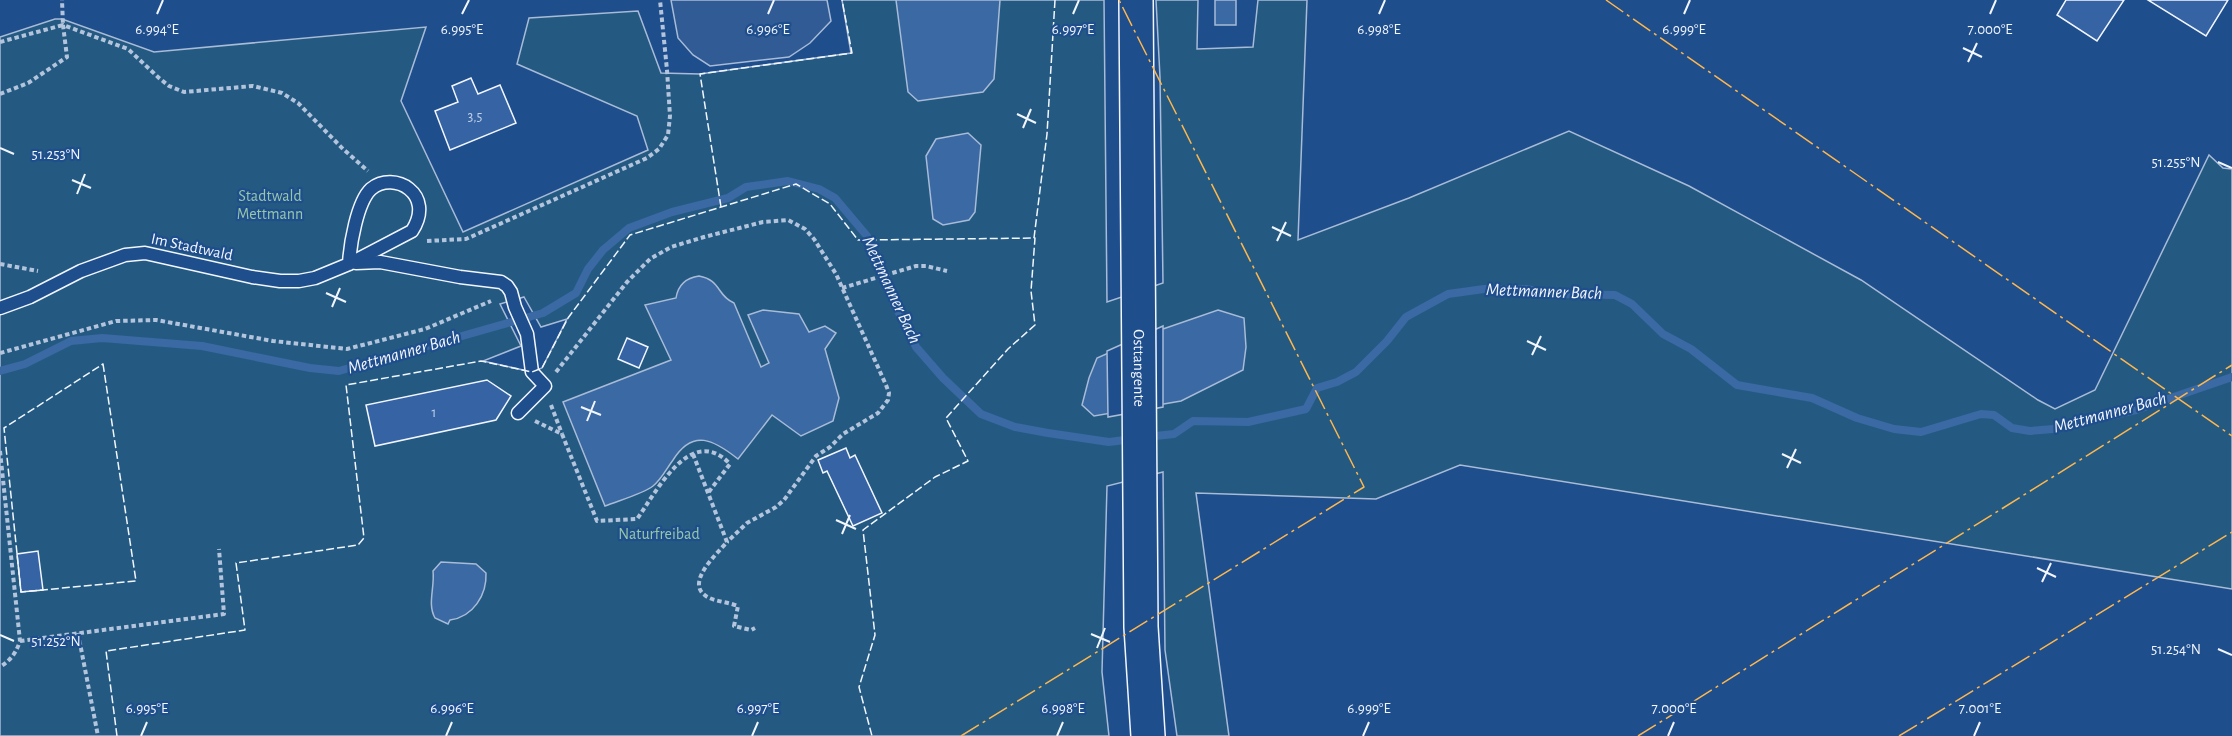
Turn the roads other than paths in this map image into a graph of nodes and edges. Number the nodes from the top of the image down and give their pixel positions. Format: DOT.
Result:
graph roads {
  1 [pos="1136,0"];
  2 [pos="349,264"];
  3 [pos="0,308"];
  4 [pos="518,413"];
  5 [pos="1148,736"];
  1 -- 5 [label="main road, Osttangente"];
  2 -- 2 [label="lane, Im Stadtwald"];
  2 -- 3 [label="lane, Im Stadtwald"];
  2 -- 4 [label="lane"];
}
